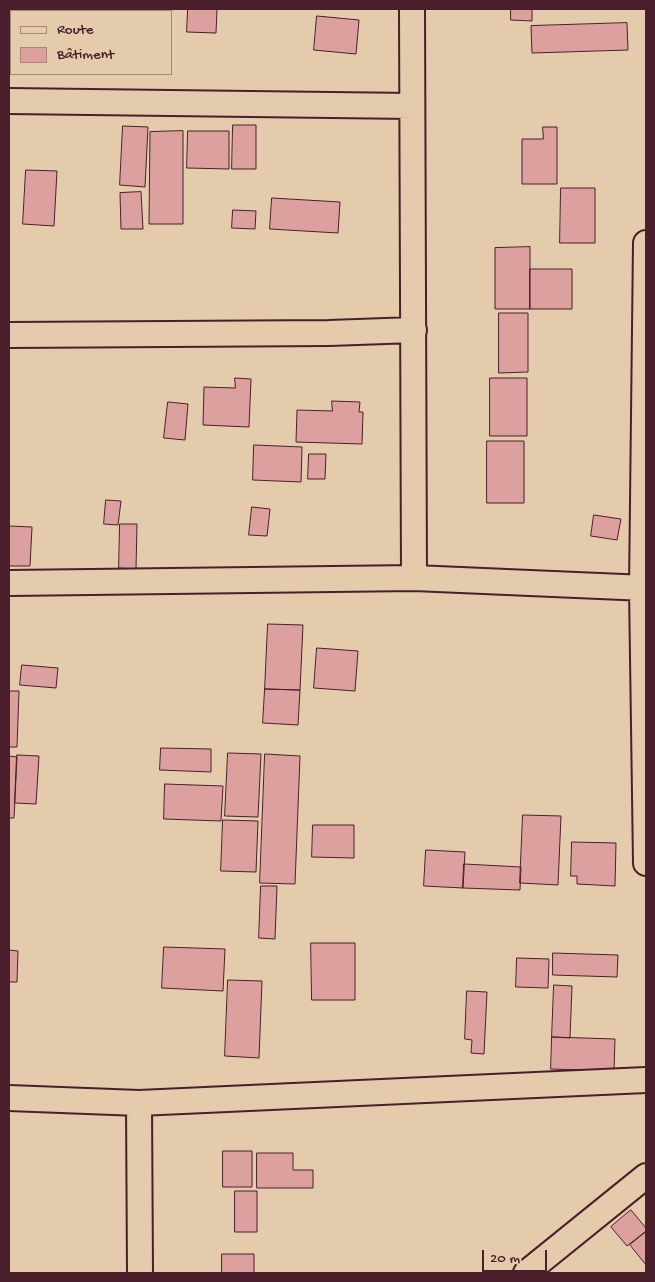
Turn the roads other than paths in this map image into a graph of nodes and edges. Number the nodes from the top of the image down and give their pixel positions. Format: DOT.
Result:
graph roads {
  1 [pos="412,9"];
  2 [pos="9,101"];
  3 [pos="412,106"];
  4 [pos="646,243"];
  5 [pos="414,330"];
  6 [pos="9,335"];
  7 [pos="645,363"];
  8 [pos="414,578"];
  9 [pos="9,583"];
  10 [pos="644,588"];
  11 [pos="646,863"];
  12 [pos="646,1080"];
  13 [pos="9,1098"];
  14 [pos="139,1103"];
  15 [pos="646,1176"];
  16 [pos="140,1273"];
  17 [pos="526,1273"];
  1 -- 3 [label="street"];
  2 -- 3 [label="street"];
  3 -- 5 [label="street"];
  4 -- 7 [label="street"];
  5 -- 6 [label="street"];
  5 -- 8 [label="street"];
  7 -- 10 [label="street"];
  8 -- 9 [label="street"];
  8 -- 10 [label="street"];
  10 -- 11 [label="street"];
  12 -- 14 [label="street"];
  13 -- 14 [label="street"];
  14 -- 16 [label="street"];
  15 -- 17 [label="street"];
}
